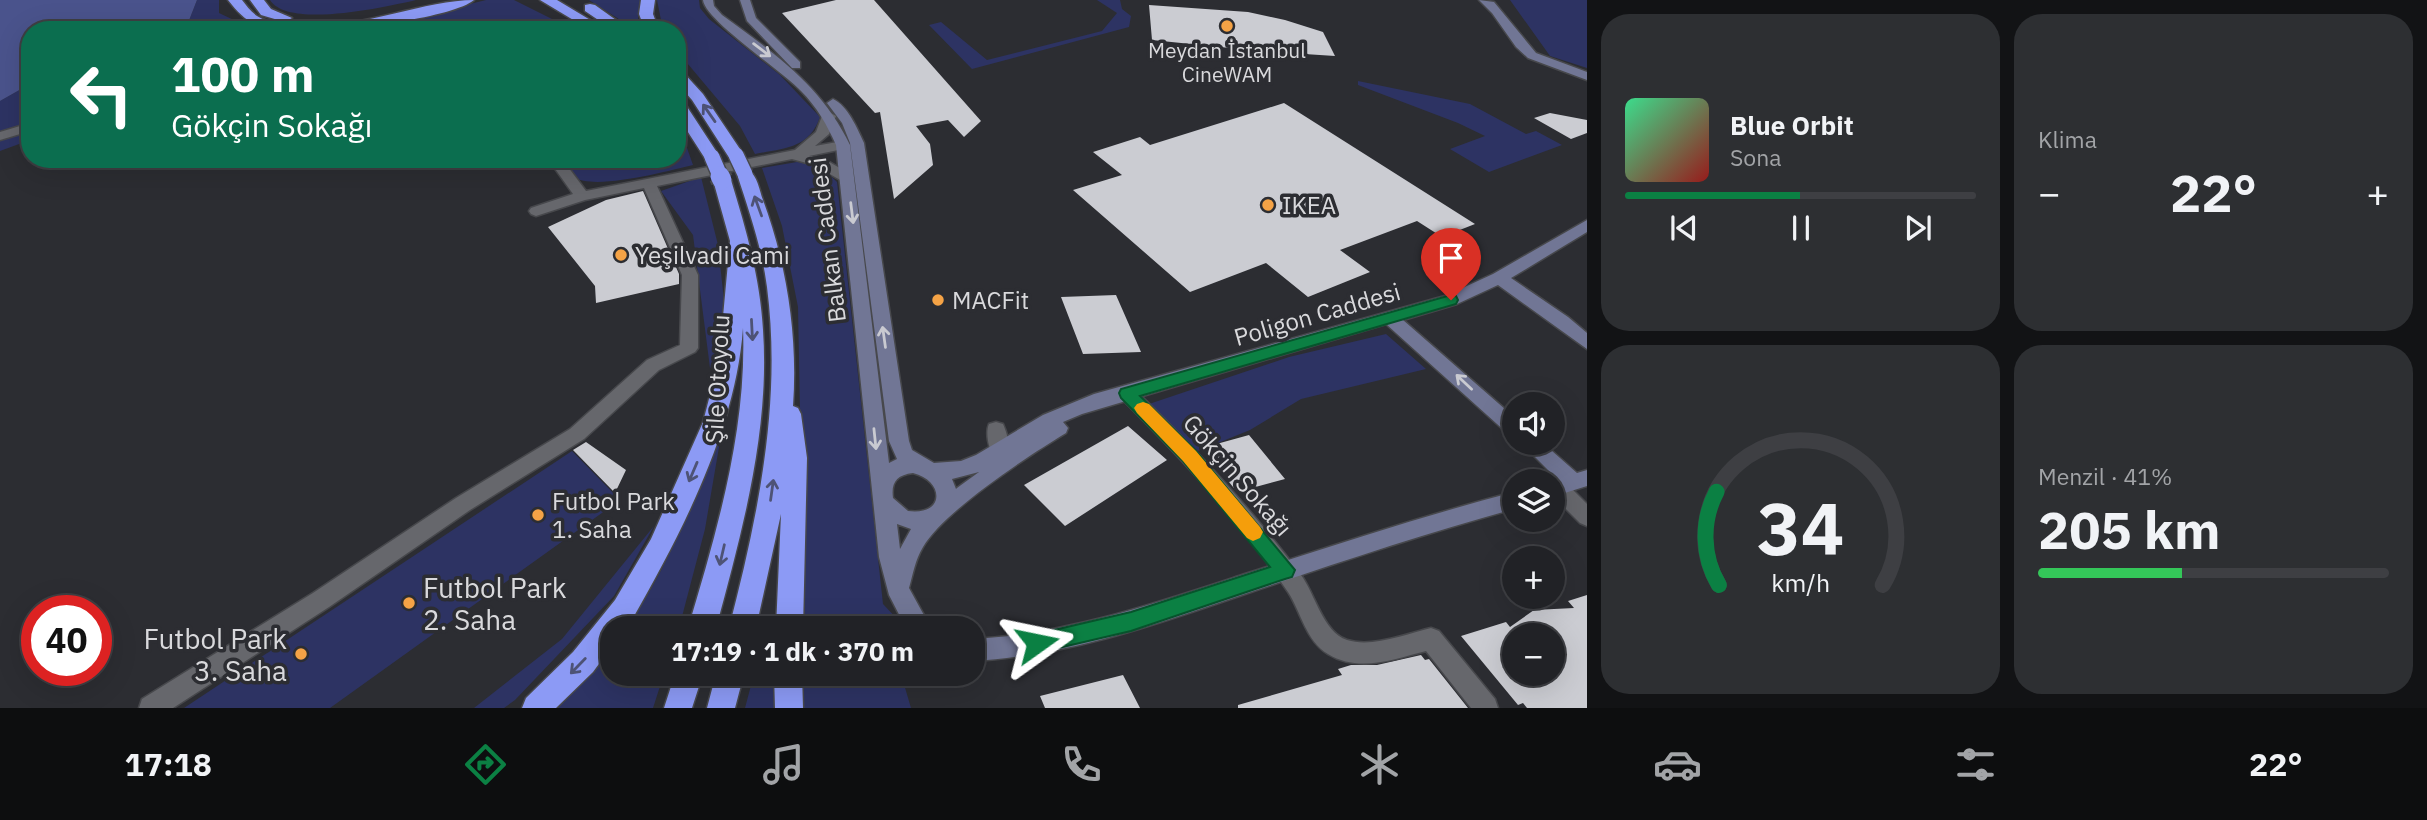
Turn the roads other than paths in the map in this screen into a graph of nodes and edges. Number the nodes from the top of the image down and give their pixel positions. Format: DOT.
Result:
graph roads {
  1 [pos="235,0"];
  2 [pos="257,0"];
  3 [pos="439,0"];
  4 [pos="467,0"];
  5 [pos="547,0"];
  6 [pos="575,0"];
  7 [pos="648,0"];
  8 [pos="721,0"];
  9 [pos="735,0"];
  10 [pos="1484,0"];
  11 [pos="709,4"];
  12 [pos="746,4"];
  13 [pos="258,21"];
  14 [pos="381,21"];
  15 [pos="584,21"];
  16 [pos="609,21"];
  17 [pos="649,21"];
  18 [pos="1587,76"];
  19 [pos="686,84"];
  20 [pos="686,116"];
  21 [pos="829,116"];
  22 [pos="21,129"];
  23 [pos="0,135"];
  24 [pos="850,144"];
  25 [pos="791,155"];
  26 [pos="562,168"];
  27 [pos="847,178"];
  28 [pos="649,183"];
  29 [pos="582,196"];
  30 [pos="536,211"];
  31 [pos="1587,225"];
  32 [pos="739,239"];
  33 [pos="1499,278"];
  34 [pos="1391,319"];
  35 [pos="1587,343"];
  36 [pos="785,370"];
  37 [pos="1127,393"];
  38 [pos="1502,417"];
  39 [pos="996,429"];
  40 [pos="1000,451"];
  41 [pos="1541,455"];
  42 [pos="928,469"];
  43 [pos="1567,484"];
  44 [pos="882,492"];
  45 [pos="1502,503"];
  46 [pos="936,515"];
  47 [pos="1587,517"];
  48 [pos="1285,570"];
  49 [pos="898,592"];
  50 [pos="705,616"];
  51 [pos="746,616"];
  52 [pos="790,616"];
  53 [pos="909,616"];
  54 [pos="985,649"];
  55 [pos="685,686"];
  56 [pos="727,686"];
  57 [pos="788,686"];
  58 [pos="151,708"];
  59 [pos="536,708"];
  60 [pos="678,708"];
  61 [pos="721,708"];
  62 [pos="789,708"];
  63 [pos="1486,708"];
  1 -- 13 [label="highway"];
  2 -- 3 [label="highway"];
  4 -- 14 [label="highway"];
  5 -- 15 [label="highway"];
  6 -- 16 [label="highway"];
  7 -- 17 [label="highway"];
  8 -- 11 [label="street"];
  9 -- 12 [label="street, Balkan Caddesi"];
  10 -- 18 [label="street"];
  11 -- 21 [label="street, Balkan Caddesi, one-way"];
  12 -- 24 [label="street, Balkan Caddesi"];
  36 -- 19 [label="highway, one-way, bridge"];
  20 -- 32 [label="highway, Şile Otoyolu, bridge"];
  21 -- 24 [label="street, Balkan Caddesi"];
  21 -- 25 [label="street"];
  22 -- 23 [label="street"];
  24 -- 25 [label="street"];
  24 -- 27 [label="street, Balkan Caddesi"];
  42 -- 24 [label="street, Balkan Caddesi, one-way"];
  25 -- 27 [label="street"];
  25 -- 28 [label="street"];
  26 -- 29 [label="street"];
  27 -- 44 [label="street, Balkan Caddesi, one-way"];
  28 -- 29 [label="street"];
  28 -- 58 [label="street"];
  29 -- 30 [label="street"];
  31 -- 33 [label="street, Poligon Caddesi"];
  32 -- 50 [label="highway, Şile Otoyolu, one-way"];
  32 -- 59 [label="highway, one-way"];
  33 -- 34 [label="street, Poligon Caddesi"];
  33 -- 35 [label="street"];
  34 -- 37 [label="street, Poligon Caddesi"];
  38 -- 34 [label="street, one-way"];
  51 -- 36 [label="highway, one-way"];
  36 -- 52 [label="highway"];
  37 -- 40 [label="street"];
  37 -- 46 [label="street"];
  37 -- 48 [label="street, Gökçin Sokağı"];
  39 -- 40 [label="street"];
  40 -- 42 [label="street"];
  41 -- 43 [label="street"];
  42 -- 44 [label="street"];
  42 -- 46 [label="street"];
  43 -- 47 [label="street"];
  44 -- 46 [label="street"];
  44 -- 49 [label="street, Balkan Caddesi"];
  45 -- 48 [label="street"];
  46 -- 49 [label="street"];
  48 -- 54 [label="street"];
  48 -- 63 [label="street, Gökçin Sokağı"];
  49 -- 53 [label="street, Balkan Caddesi"];
  55 -- 60 [label="highway"];
  56 -- 61 [label="highway"];
  57 -- 62 [label="highway"];
}
